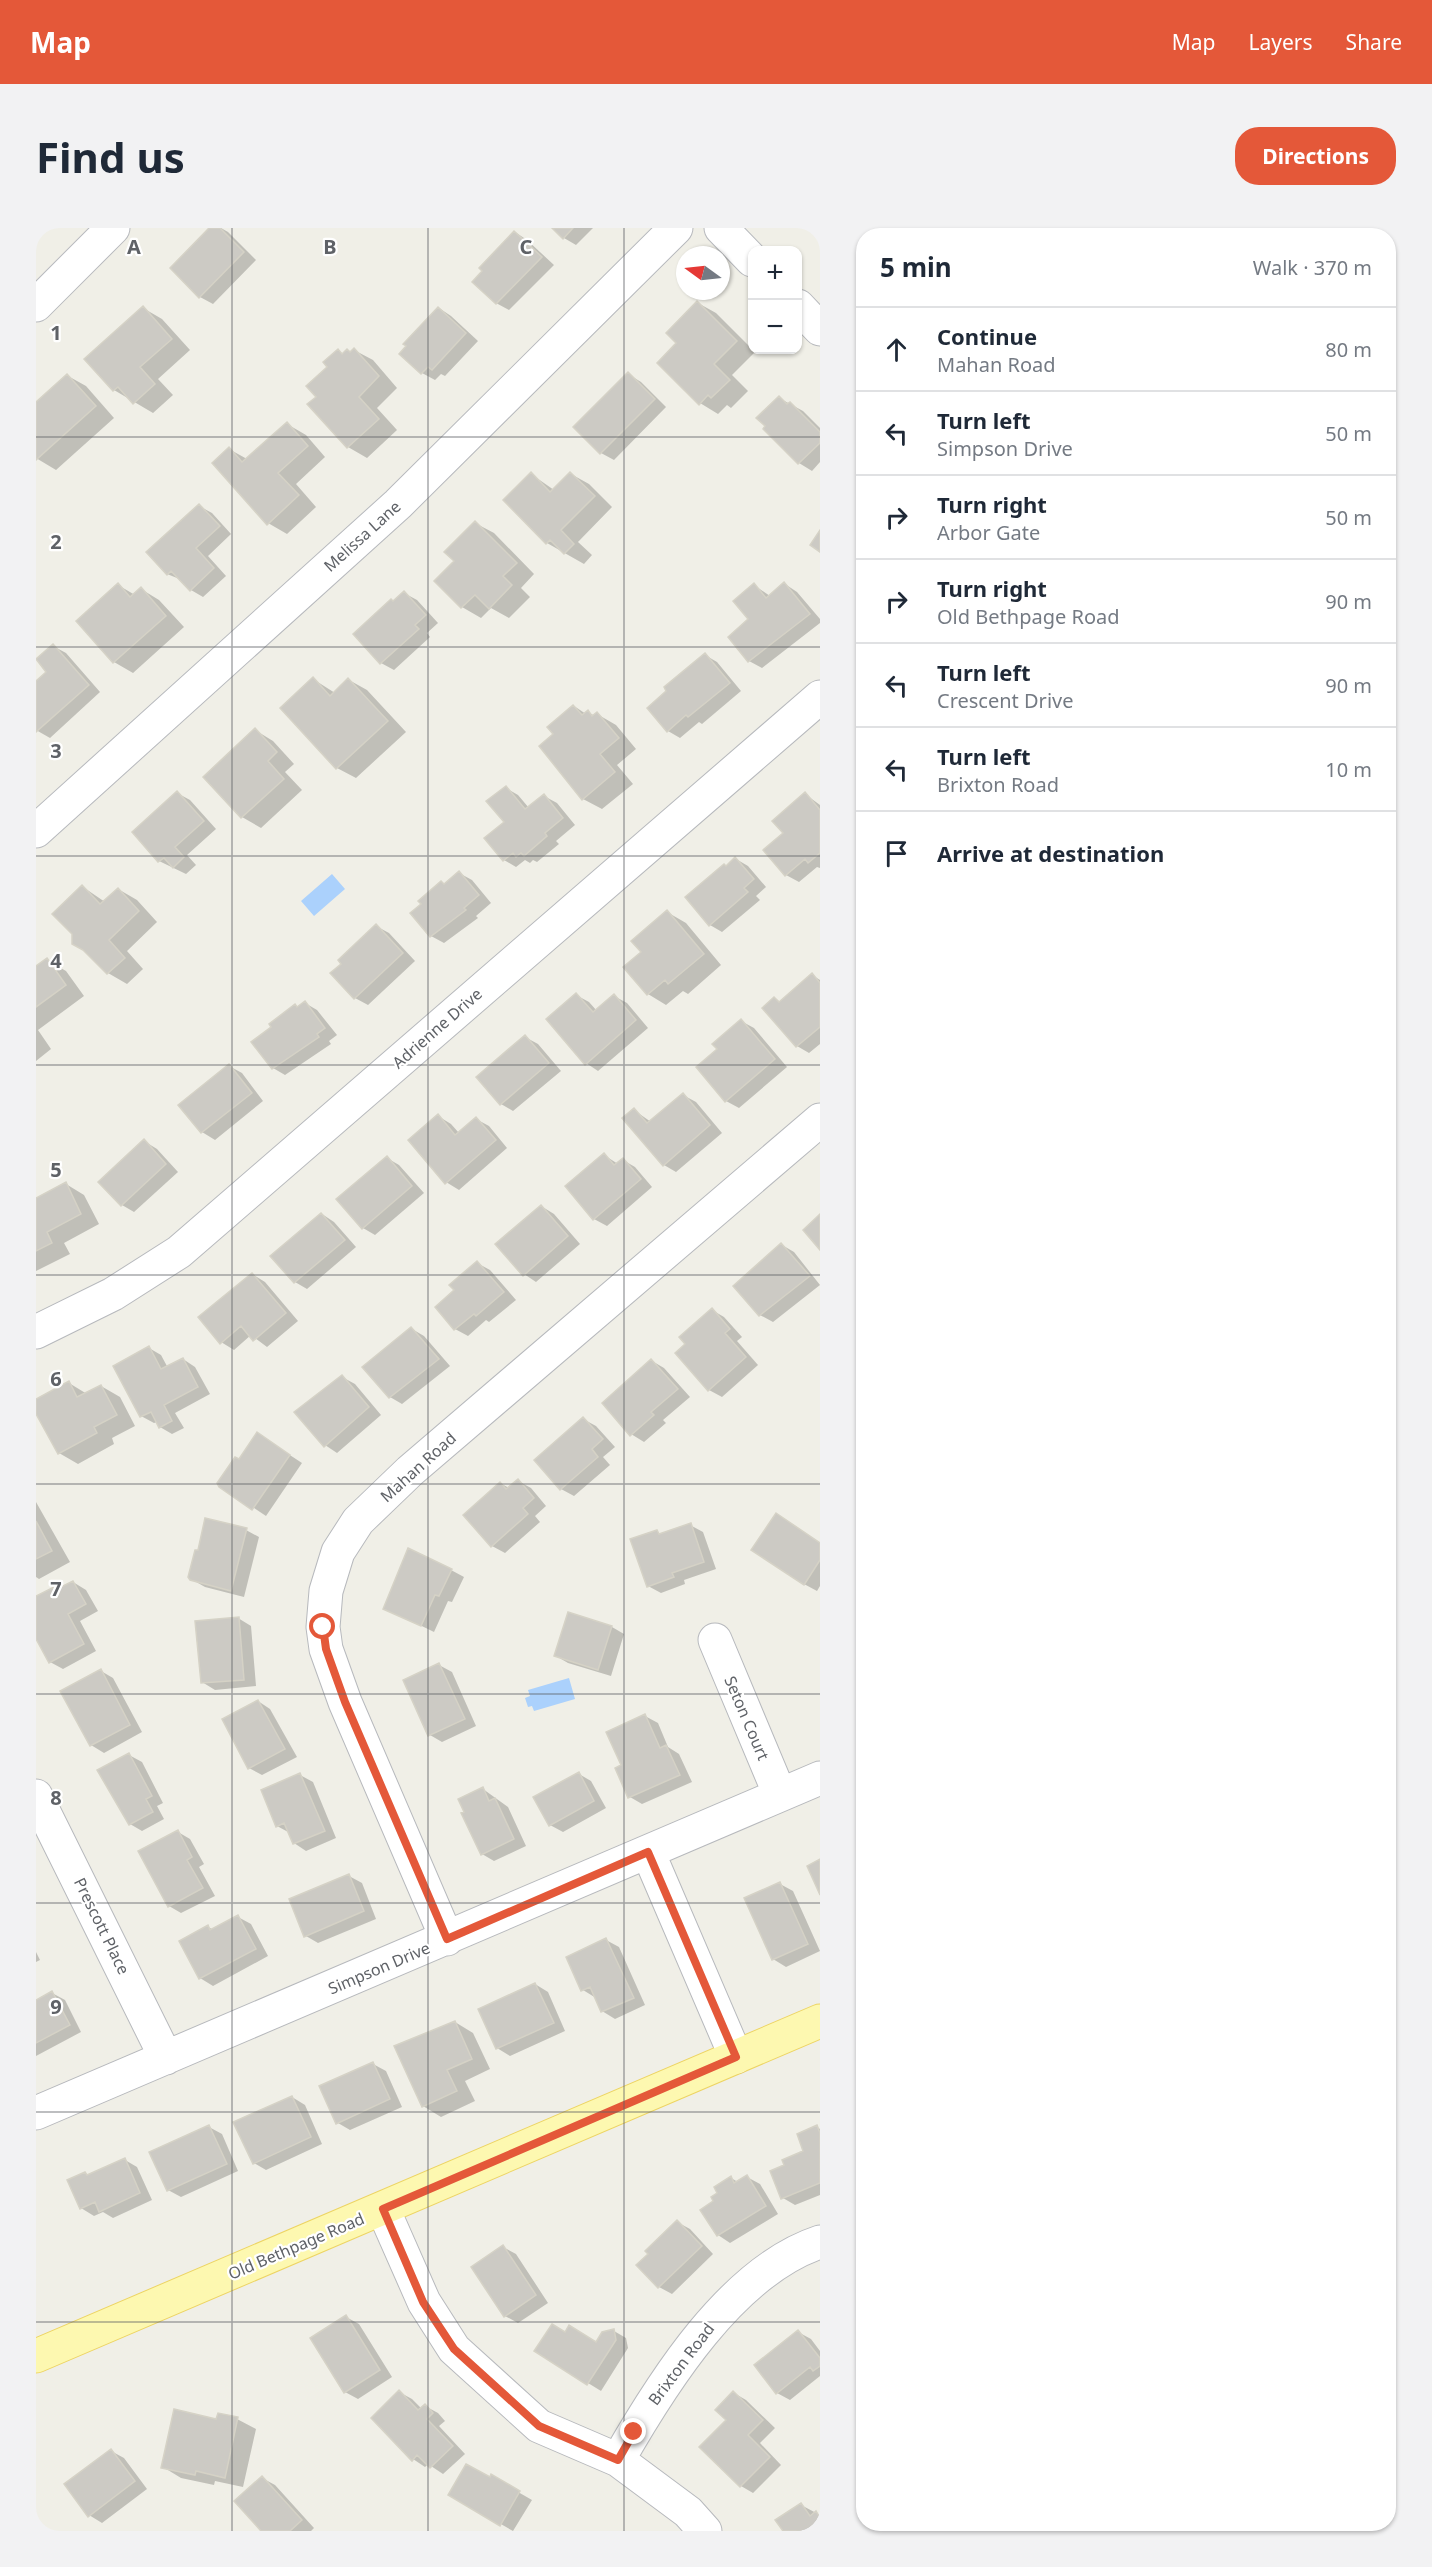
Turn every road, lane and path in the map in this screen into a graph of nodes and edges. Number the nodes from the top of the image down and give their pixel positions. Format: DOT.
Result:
graph roads {
  1 [pos="111,228"];
  2 [pos="676,228"];
  3 [pos="721,228"];
  4 [pos="748,255"];
  5 [pos="36,305"];
  6 [pos="802,310"];
  7 [pos="820,329"];
  8 [pos="820,698"];
  9 [pos="36,831"];
  10 [pos="820,1120"];
  11 [pos="36,1332"];
  12 [pos="714,1640"];
  13 [pos="820,1778"];
  14 [pos="36,1796"];
  15 [pos="780,1796"];
  16 [pos="648,1852"];
  17 [pos="447,1939"];
  18 [pos="820,2021"];
  19 [pos="736,2057"];
  20 [pos="166,2058"];
  21 [pos="36,2113"];
  22 [pos="383,2209"];
  23 [pos="820,2242"];
  24 [pos="36,2356"];
  25 [pos="618,2460"];
  26 [pos="705,2531"];
  1 -- 5 [label="street"];
  2 -- 9 [label="street, Melissa Lane"];
  3 -- 4 [label="street"];
  6 -- 7 [label="street"];
  8 -- 11 [label="street, Adrienne Drive"];
  10 -- 17 [label="street, Mahan Road"];
  12 -- 15 [label="street, Seton Court"];
  13 -- 15 [label="street, Simpson Drive"];
  14 -- 20 [label="street, Prescott Place"];
  15 -- 16 [label="street, Simpson Drive"];
  16 -- 17 [label="street, Simpson Drive"];
  16 -- 19 [label="street"];
  17 -- 20 [label="street, Simpson Drive"];
  18 -- 19 [label="main road, Old Bethpage Road"];
  19 -- 22 [label="main road, Old Bethpage Road"];
  20 -- 21 [label="street, Simpson Drive"];
  22 -- 24 [label="main road, Old Bethpage Road"];
  22 -- 25 [label="street"];
  23 -- 25 [label="street, Brixton Road"];
  25 -- 26 [label="street"];
}
